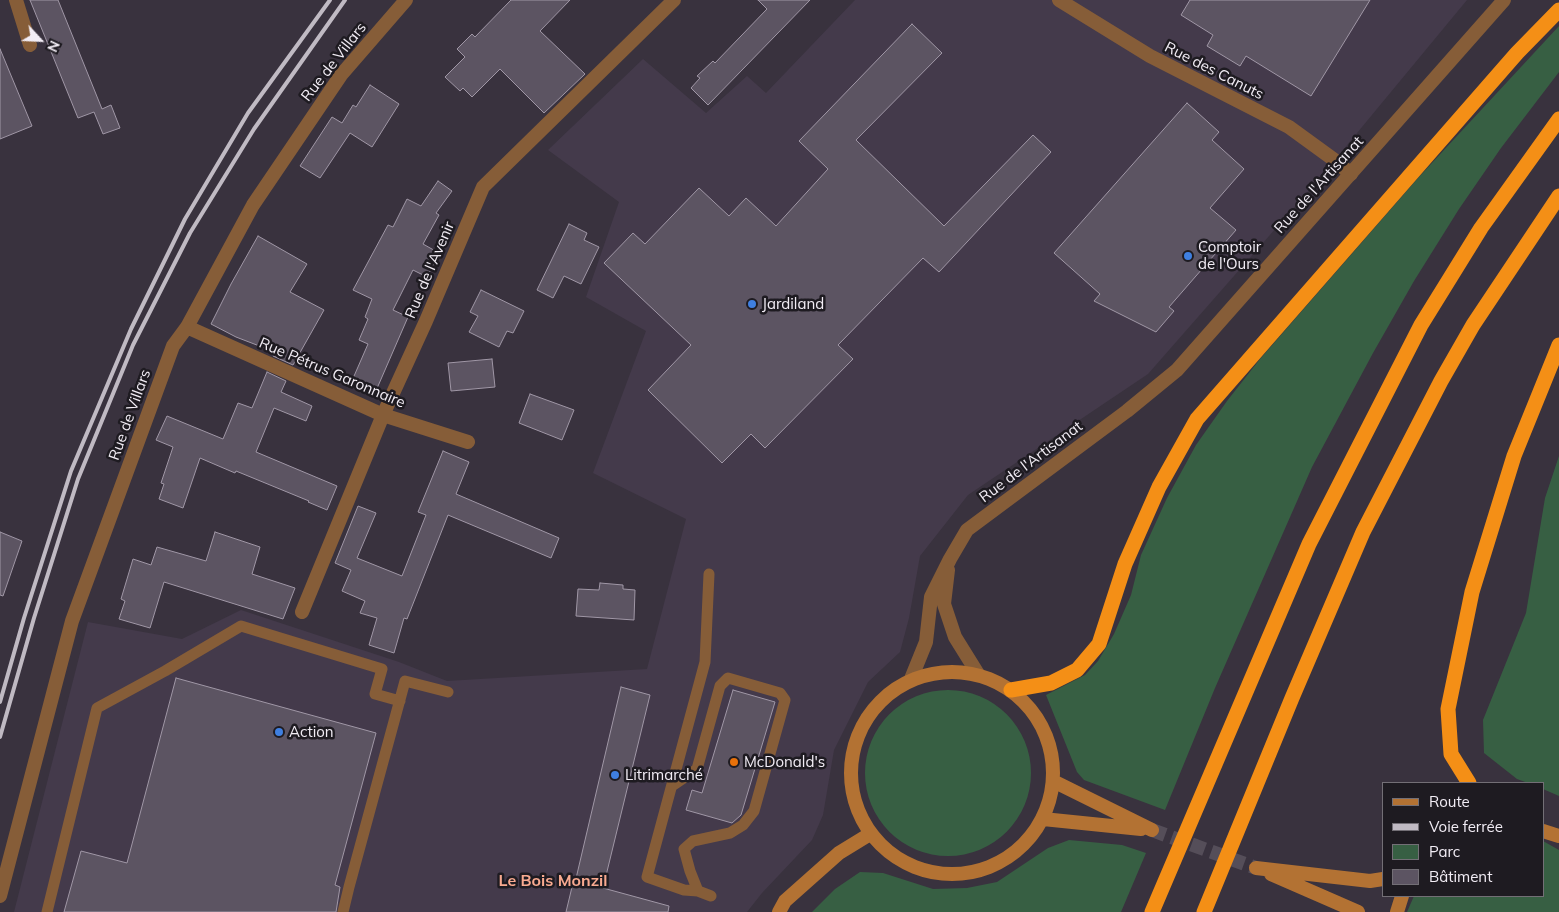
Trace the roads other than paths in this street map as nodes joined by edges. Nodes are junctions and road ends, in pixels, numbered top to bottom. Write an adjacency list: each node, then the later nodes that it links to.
1 (16, 0): 7 (street)
2 (406, 0): 11 (street, Rue de Villars)
3 (674, 0): 13 (street, Rue de l'Avenir)
4 (1059, 0): 9 (street, Rue des Canuts)
5 (1504, 0): 9 (street, Rue de l'Artisanat)
6 (1559, 10): 20 (highway)
7 (30, 45)
8 (1559, 119): 38 (highway)
9 (1350, 174): 15 (street, Rue de l'Artisanat)
10 (1559, 196): 39 (highway)
11 (187, 327): 13 (street, Rue Pétrus Garonnaire); 32 (street, Rue de Villars)
12 (1559, 345): 24 (highway)
13 (383, 415): 14 (street, Rue Pétrus Garonnaire); 17 (street, Rue de l'Avenir)
14 (468, 442)
15 (950, 559): 18 (street, Rue de l'Artisanat); 19 (street, Rue de l'Artisanat)
16 (709, 574): 25 (lane)
17 (302, 612)
18 (978, 674): 19 (main road); 20 (main road)
19 (911, 680): 28 (main road)
20 (1011, 690): 23 (main road)
21 (448, 692): 22 (lane)
22 (400, 701): 35 (lane); 36 (lane)
23 (1053, 781): 26 (main road); 26 (main road)
24 (1468, 782)
25 (672, 786): 31 (lane); 31 (lane)
26 (1042, 819): 28 (main road)
27 (1544, 831): 29 (main road)
28 (870, 834): 37 (main road)
29 (1559, 836)
30 (1382, 878): 40 (main road)
31 (698, 891): 33 (lane)
32 (0, 896)
33 (711, 896)
34 (1402, 897): 41 (main road)
35 (47, 912)
36 (343, 912)
37 (779, 912)
38 (1152, 912)
39 (1204, 912)
40 (1358, 912)
41 (1397, 912)

